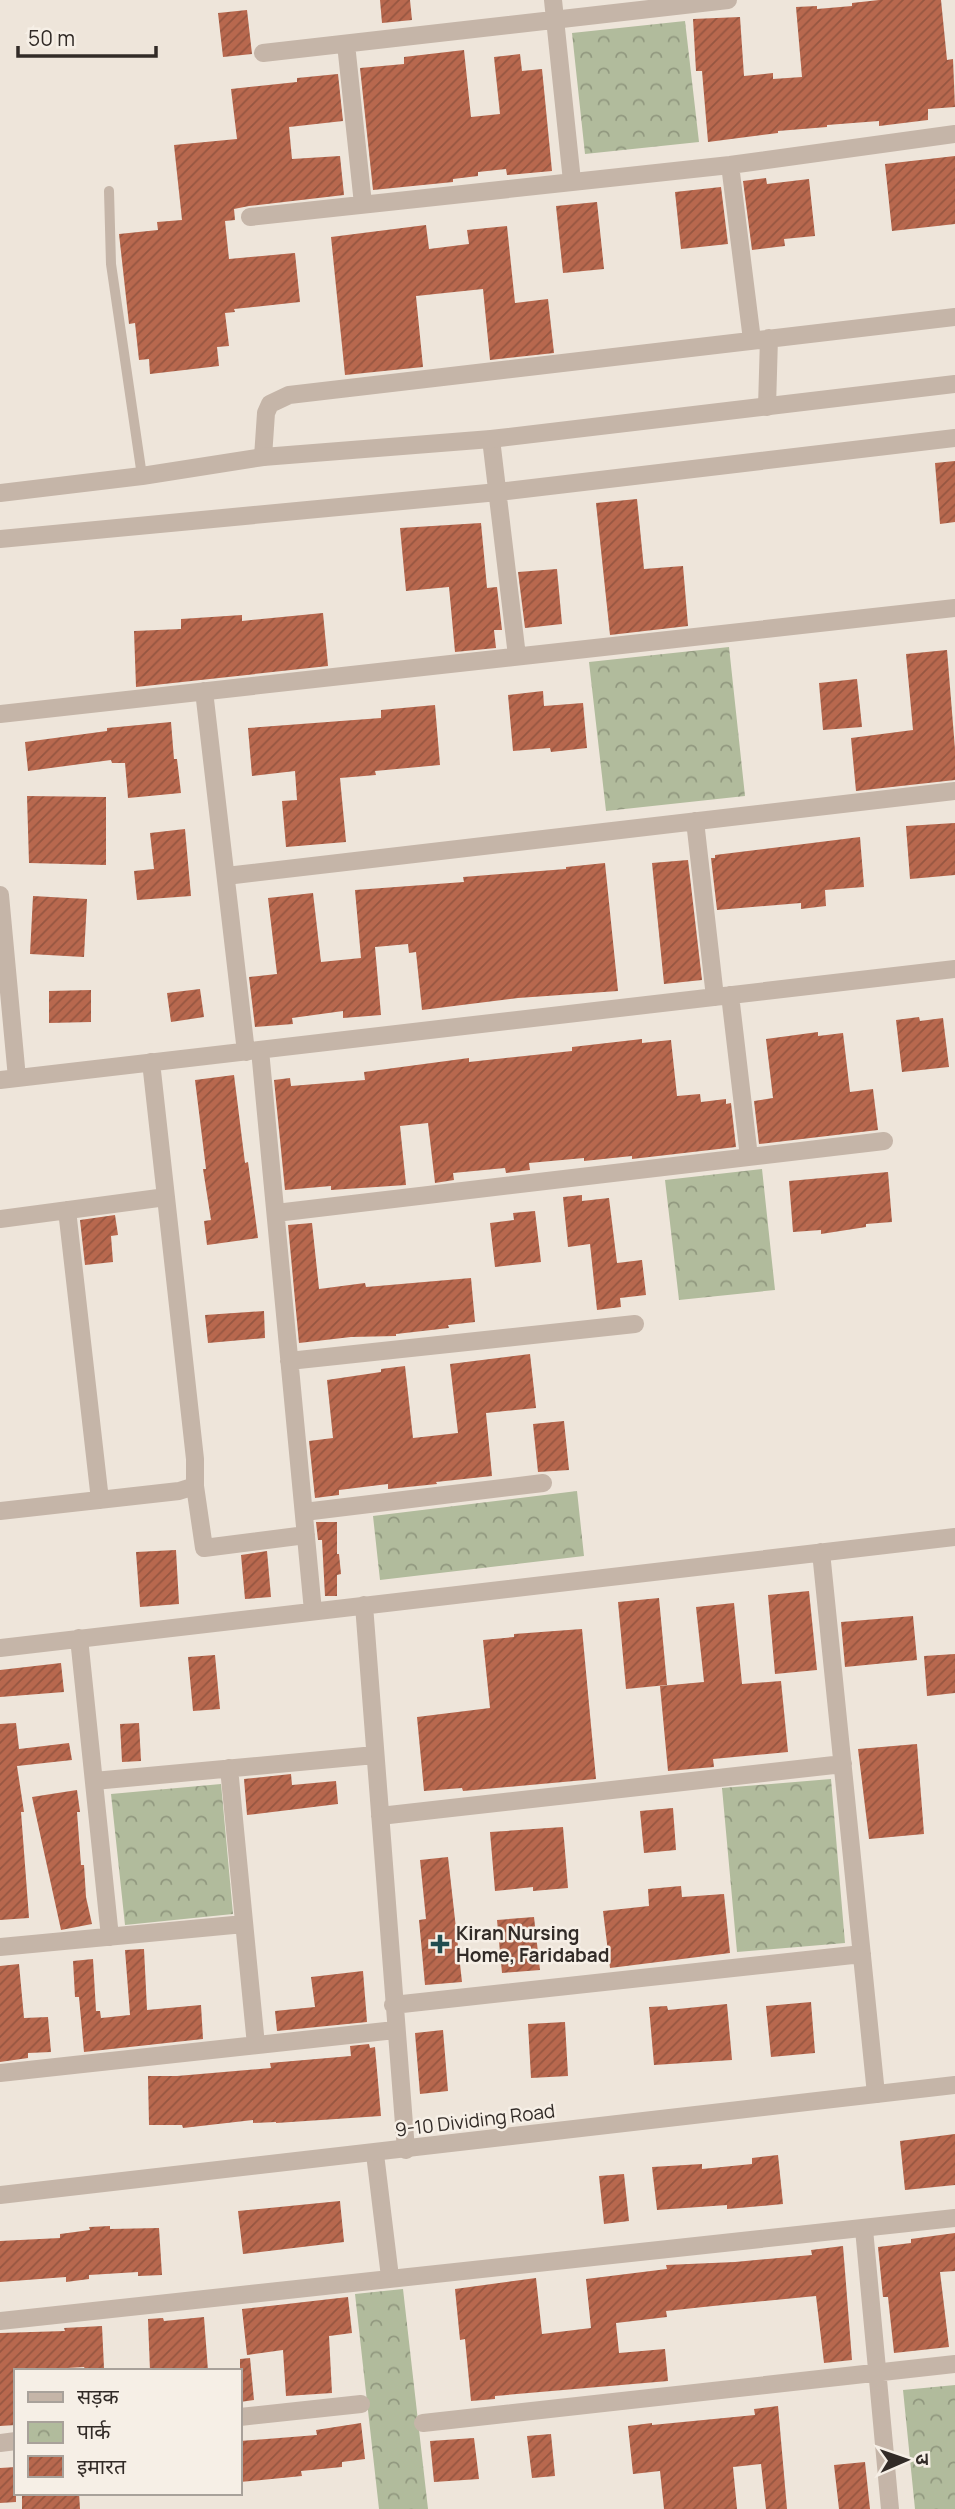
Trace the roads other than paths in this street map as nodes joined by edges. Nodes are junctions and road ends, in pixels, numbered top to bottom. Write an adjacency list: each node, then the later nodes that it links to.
1 (553, 0): 3 (street)
2 (727, 0): 3 (street)
3 (555, 20): 4 (street); 8 (street)
4 (346, 44): 5 (street); 10 (street)
5 (263, 53)
6 (955, 134): 7 (street)
7 (730, 165): 8 (street); 13 (street)
8 (572, 181): 10 (street)
9 (109, 191): 19 (lane)
10 (363, 204): 11 (street)
11 (250, 217)
12 (955, 317): 13 (street)
13 (761, 339): 15 (street); 18 (street)
14 (955, 384): 15 (street)
15 (767, 407): 17 (street)
16 (955, 438): 20 (street)
17 (491, 439): 18 (street); 20 (street)
18 (263, 457): 19 (street)
19 (142, 476): 21 (street)
20 (498, 492): 22 (street); 24 (street)
21 (0, 494)
22 (0, 539)
23 (955, 608): 24 (street)
24 (517, 656): 25 (street)
25 (204, 691): 26 (street); 29 (street)
26 (0, 714)
27 (955, 791): 28 (street)
28 (695, 821): 29 (street); 32 (street)
29 (226, 876): 33 (street)
30 (0, 895): 35 (street)
31 (955, 969): 32 (street)
32 (722, 996): 33 (street); 37 (street)
33 (253, 1051): 34 (street); 40 (street)
34 (151, 1062): 35 (street); 38 (street)
35 (9, 1079)
36 (884, 1141): 37 (street)
37 (749, 1157): 40 (street)
38 (166, 1197): 39 (street); 45 (street)
39 (67, 1210): 41 (street); 46 (street)
40 (275, 1213): 43 (street)
41 (0, 1219)
42 (635, 1324): 43 (street)
43 (289, 1361): 48 (street)
44 (543, 1483): 48 (street)
45 (195, 1486): 46 (street); 49 (street)
46 (100, 1500): 47 (street)
47 (0, 1511)
48 (304, 1512): 49 (street)
49 (306, 1535): 53 (street)
50 (955, 1537): 51 (street)
51 (821, 1552): 52 (street); 57 (street)
52 (364, 1605): 53 (street); 56 (street)
53 (313, 1611): 54 (street)
54 (79, 1639): 55 (street); 59 (street)
55 (0, 1648)
56 (375, 1755): 58 (street); 60 (street)
57 (843, 1764): 60 (street); 64 (street)
58 (229, 1768): 59 (street); 61 (street)
59 (94, 1781): 62 (street)
60 (380, 1816): 65 (street)
61 (244, 1924): 62 (street); 67 (street)
62 (110, 1937): 63 (street)
63 (0, 1947)
64 (862, 1954): 65 (street); 70 (street)
65 (393, 2005): 66 (street)
66 (395, 2029): 67 (street); 71 (street)
67 (256, 2045): 68 (street)
68 (0, 2073)
69 (955, 2085): 70 (street, 9-10 Dividing Road)
70 (876, 2094): 71 (street, 9-10 Dividing Road)
71 (406, 2150): 72 (street, 9-10 Dividing Road)
72 (375, 2154): 73 (street, 9-10 Dividing Road); 76 (street)
73 (0, 2195)
74 (955, 2218): 75 (street)
75 (864, 2229): 76 (street); 79 (street)
76 (390, 2277): 77 (street)
77 (0, 2321)
78 (955, 2364): 79 (street)
79 (876, 2373): 82 (street); 83 (street)
80 (361, 2404): 81 (street)
81 (242, 2417)
82 (423, 2423)
83 (890, 2509)

